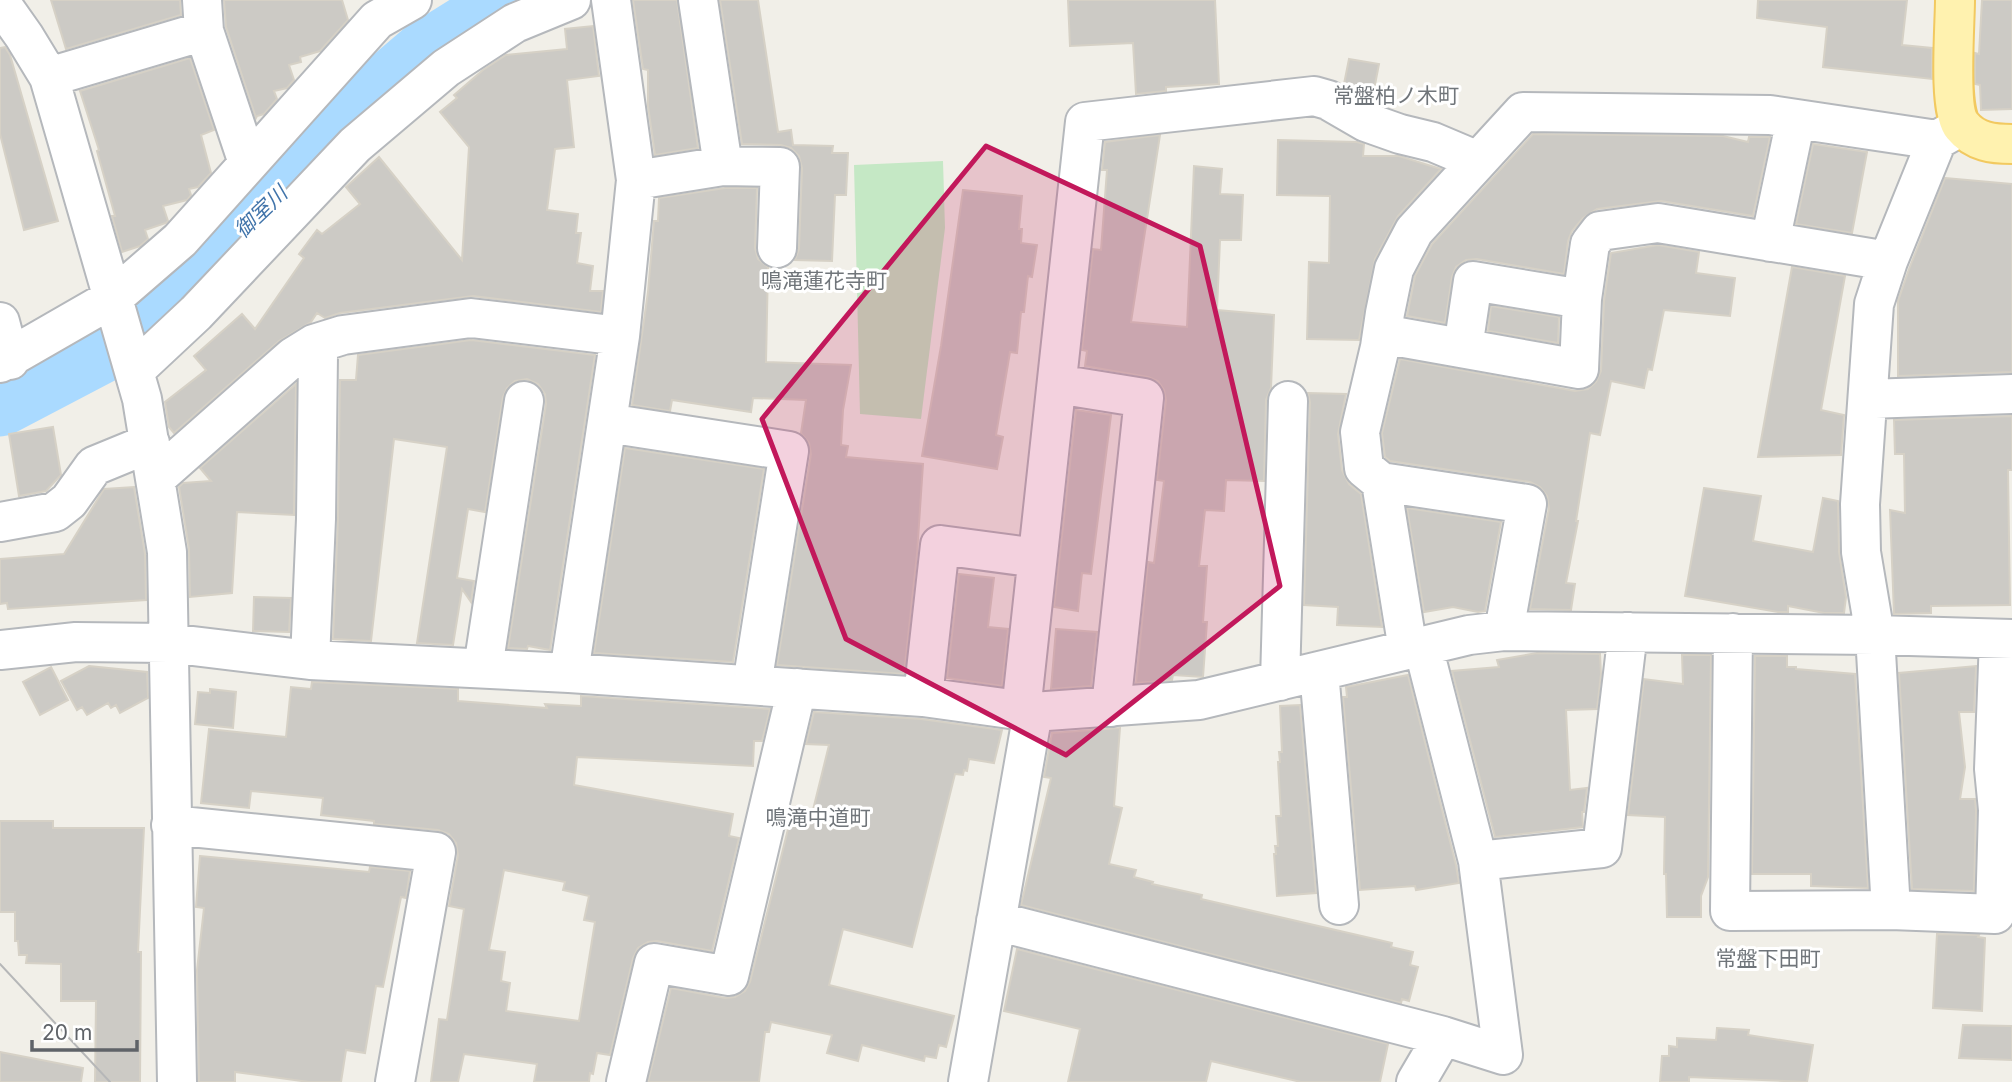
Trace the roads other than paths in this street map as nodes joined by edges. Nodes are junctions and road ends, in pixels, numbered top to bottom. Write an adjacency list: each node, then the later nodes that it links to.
1 (412, 0): 7 (street)
2 (571, 0): 28 (street)
3 (611, 0): 17 (street)
4 (698, 0): 16 (street)
5 (1955, 0): 12 (main road)
6 (0, 2): 9 (street)
7 (374, 10): 15 (street)
8 (203, 15): 10 (street); 15 (street)
9 (12, 39): 10 (street)
10 (49, 77): 21 (street)
11 (1796, 119): 12 (street); 14 (street); 18 (street)
12 (1949, 133): 13 (main road); 20 (street)
13 (2012, 144)
14 (1478, 161): 24 (street); 30 (street)
15 (248, 163): 21 (street)
16 (723, 166): 17 (street); 19 (street)
17 (636, 180): 25 (street)
18 (1770, 242): 20 (street); 22 (street)
19 (776, 248)
20 (1888, 261): 32 (street)
21 (113, 298): 28 (street); 29 (street)
22 (1582, 299): 27 (street); 27 (street)
23 (0, 322): 29 (street)
24 (1382, 334): 27 (street); 37 (street)
25 (620, 336): 26 (street); 35 (street)
26 (314, 344): 36 (street); 48 (street)
27 (1463, 348)
28 (130, 360): 36 (street)
29 (5, 362)
30 (1057, 384): 39 (street); 56 (street)
31 (2012, 394): 32 (street)
32 (1868, 399): 43 (street)
33 (524, 401): 49 (street)
34 (1288, 401): 52 (street)
35 (607, 423): 51 (street); 53 (street)
36 (153, 461): 38 (street); 45 (street)
37 (1381, 482): 40 (street); 46 (street)
38 (0, 522)
39 (1037, 558): 55 (street); 57 (street)
40 (1504, 631): 41 (street); 46 (street)
41 (1628, 632): 42 (street); 59 (street)
42 (1732, 634): 43 (street); 61 (street)
43 (1875, 635): 44 (street); 61 (street)
44 (2006, 639): 61 (street)
45 (168, 643): 47 (street); 48 (street); 58 (street)
46 (1416, 648): 50 (street); 59 (street)
47 (0, 650)
48 (310, 660): 49 (street)
49 (483, 668): 51 (street)
50 (1319, 671): 52 (street); 60 (street)
51 (569, 673): 53 (street)
52 (1280, 681): 56 (street)
53 (752, 685): 54 (street)
54 (797, 688): 55 (street); 66 (street)
55 (923, 697): 57 (street)
56 (1111, 707): 57 (street)
57 (1027, 711): 62 (street)
58 (171, 825): 64 (street); 65 (street)
59 (1478, 861): 63 (street)
60 (1339, 905)
61 (1891, 910)
62 (996, 921): 63 (street); 67 (street)
63 (1443, 1036): 68 (street)
64 (177, 1082)
65 (395, 1082)
66 (626, 1082)
67 (968, 1082)
68 (1416, 1082)

